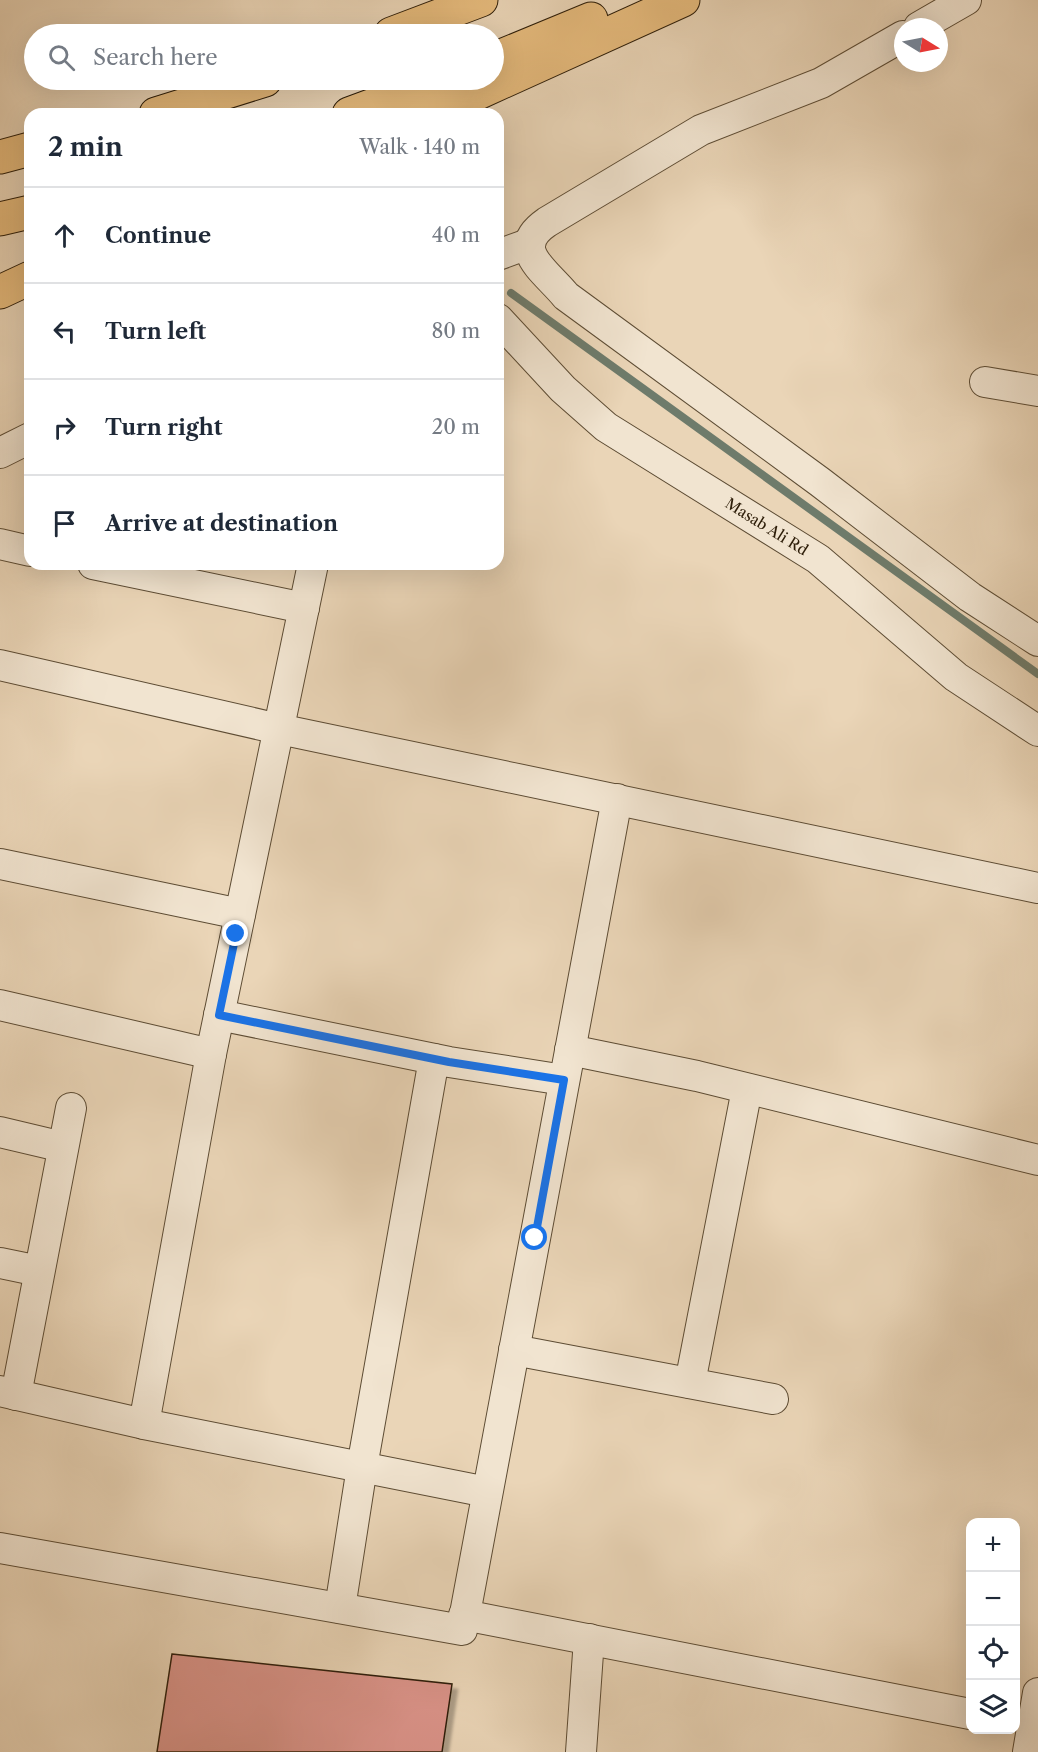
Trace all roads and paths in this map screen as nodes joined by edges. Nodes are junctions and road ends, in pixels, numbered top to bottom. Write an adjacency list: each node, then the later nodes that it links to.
1 (481, 0): 6 (highway)
2 (637, 0): 8 (highway)
3 (682, 0): 9 (highway)
4 (966, 0): 5 (street)
5 (935, 18)
6 (417, 24)
7 (894, 41): 20 (street)
8 (504, 55)
9 (504, 81)
10 (232, 90): 13 (highway)
11 (414, 90): 14 (highway)
12 (484, 90): 15 (highway)
13 (175, 108)
14 (365, 108)
15 (439, 108)
16 (24, 151): 17 (highway)
17 (0, 157)
18 (24, 213): 19 (highway)
19 (0, 219)
20 (528, 244): 21 (street); 34 (street)
21 (504, 253)
22 (24, 281): 23 (highway)
23 (0, 292)
24 (504, 325): 37 (street, Masab Ali Rd)
25 (985, 382): 26 (street)
26 (1038, 391)
27 (24, 441): 28 (street)
28 (0, 453)
29 (0, 544): 30 (street)
30 (24, 550)
31 (122, 570): 33 (street)
32 (312, 570): 33 (street)
33 (304, 608): 36 (street)
34 (1038, 641)
35 (0, 665): 36 (street)
36 (279, 729): 38 (street); 41 (street)
37 (1038, 731)
38 (617, 799): 40 (street); 44 (street)
39 (0, 864): 41 (street)
40 (1038, 888)
41 (240, 914): 43 (street)
42 (0, 1005): 45 (street)
43 (219, 1015): 45 (street); 46 (street)
44 (570, 1050): 47 (street); 48 (street)
45 (211, 1054): 59 (street)
46 (434, 1059): 47 (street); 60 (street)
47 (564, 1080): 55 (street)
48 (747, 1089): 52 (street); 56 (street)
49 (71, 1108): 51 (street)
50 (0, 1132): 51 (street)
51 (63, 1147): 54 (street)
52 (1038, 1160)
53 (0, 1263): 54 (street)
54 (39, 1271): 57 (street)
55 (514, 1350): 56 (street); 61 (street)
56 (690, 1383): 58 (street)
57 (8, 1393): 59 (street)
58 (772, 1399)
59 (144, 1424): 60 (street)
60 (362, 1467): 61 (street); 63 (street)
61 (488, 1492): 64 (street)
62 (0, 1548): 63 (street)
63 (340, 1608): 64 (street)
64 (464, 1615): 65 (street)
65 (589, 1639): 67 (street); 69 (street)
66 (1038, 1694): 68 (street)
67 (966, 1713)
68 (1025, 1733)
69 (581, 1752)

